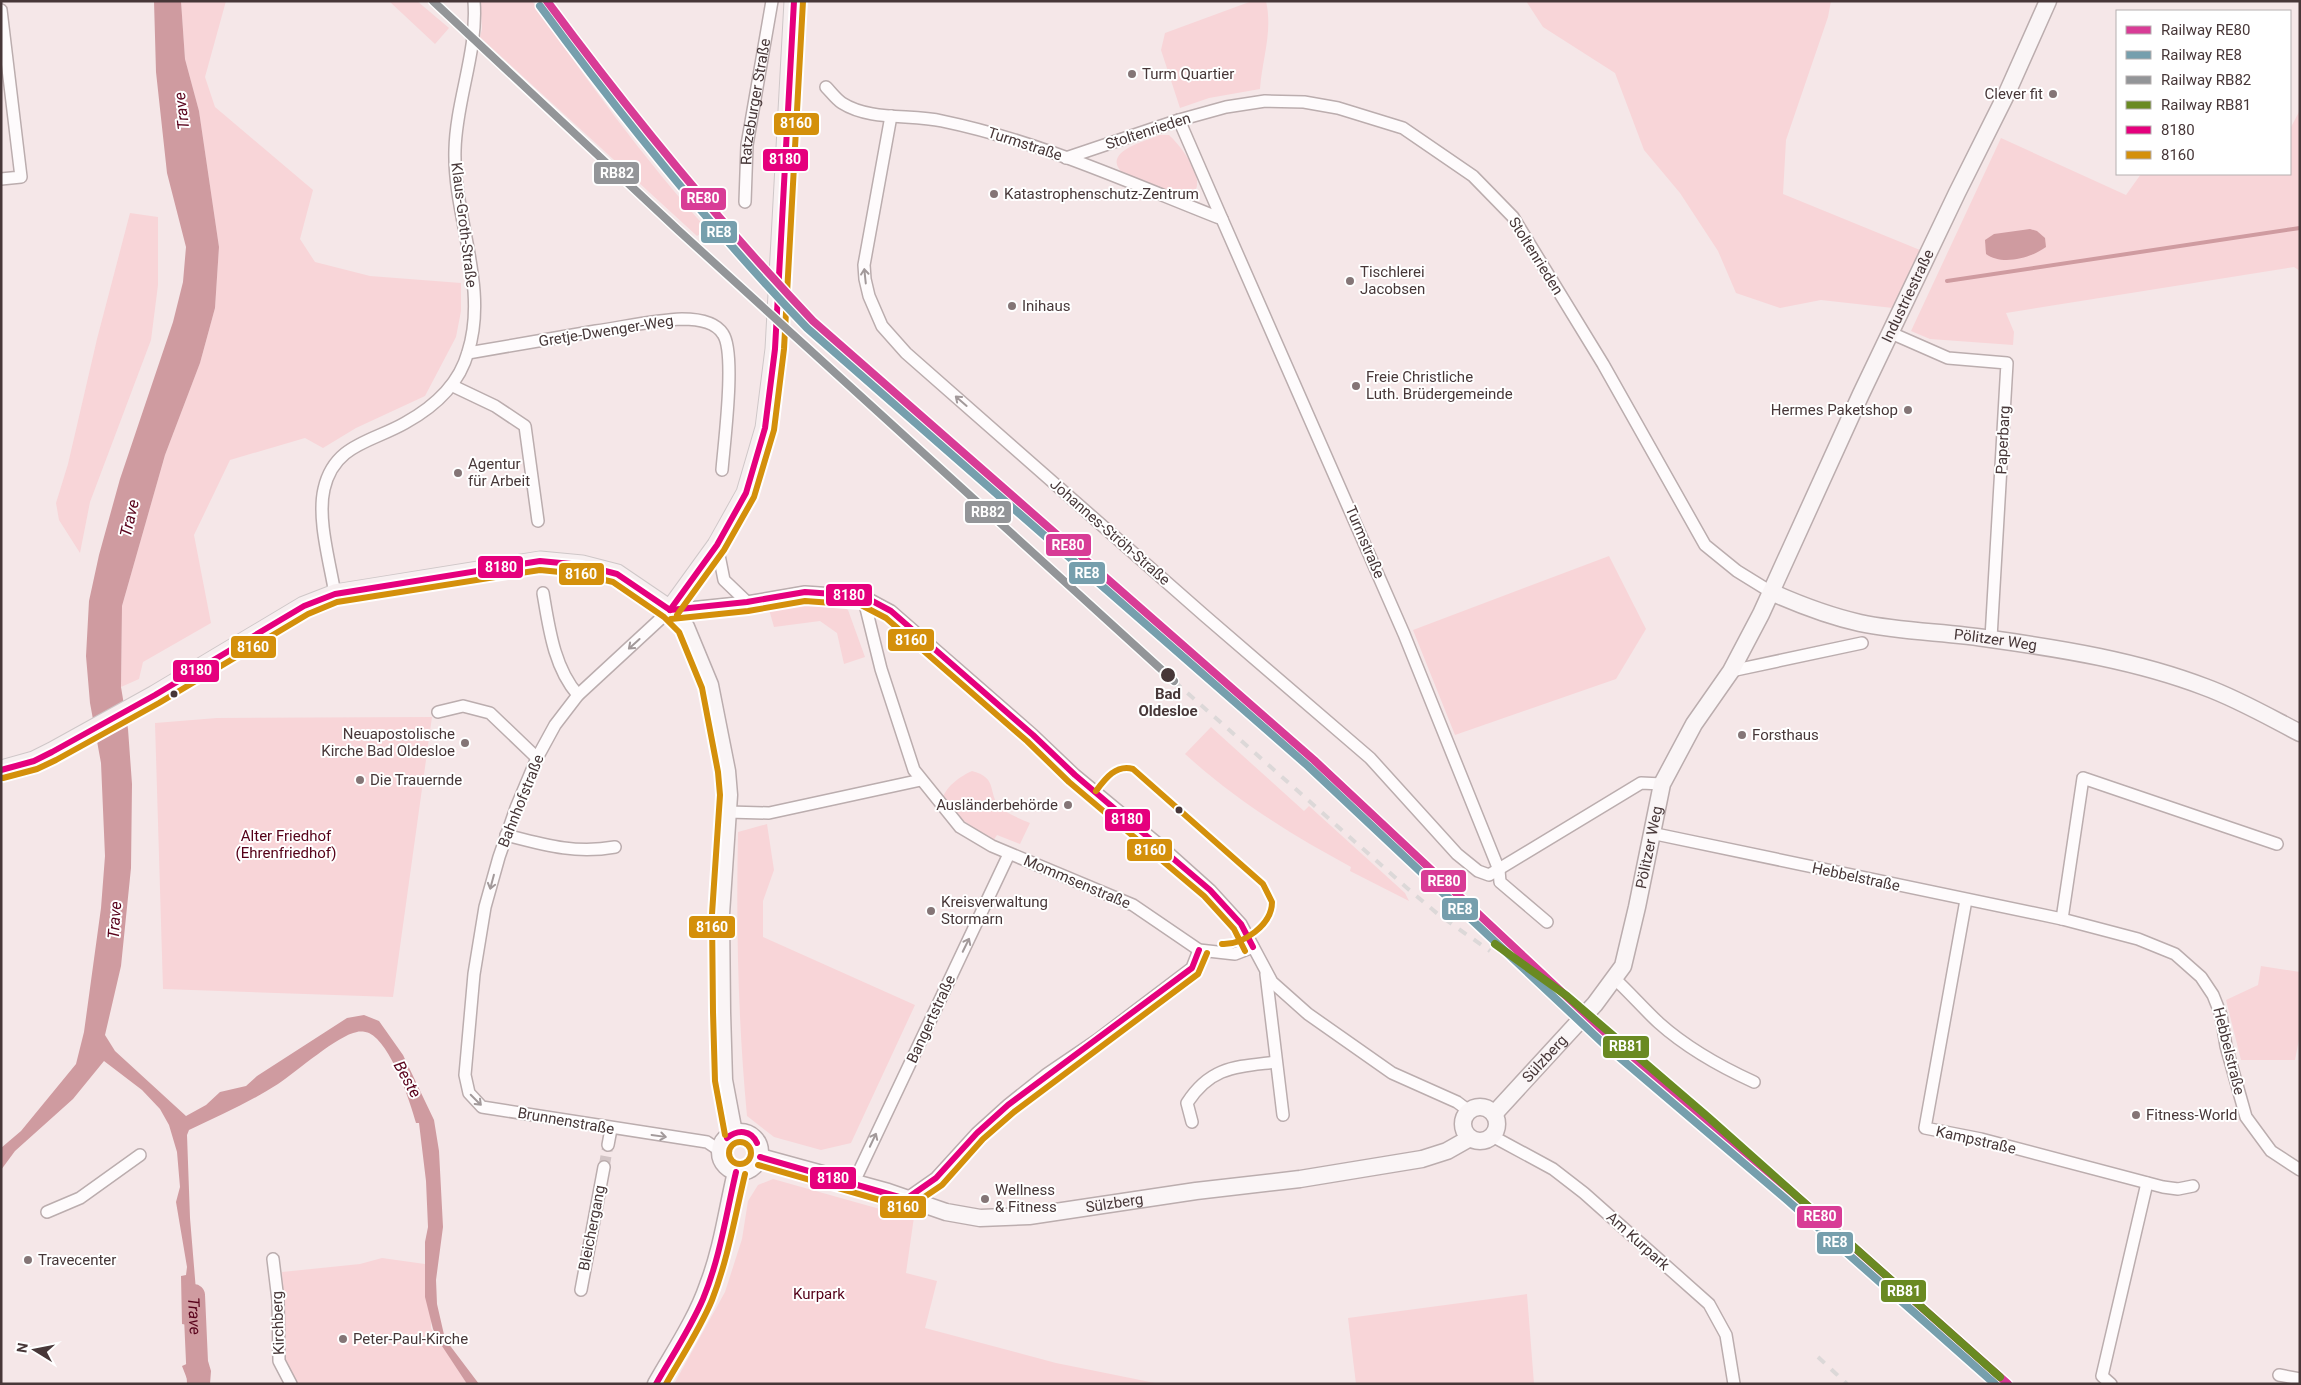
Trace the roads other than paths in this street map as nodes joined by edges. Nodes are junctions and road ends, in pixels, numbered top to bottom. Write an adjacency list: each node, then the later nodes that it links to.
1 (474, 1): 14 (street, Klaus-Groth-Straße)
2 (772, 1): 11 (street, Ratzeburger Straße)
3 (794, 1): 18 (main road, Ratzeburger Straße)
4 (2048, 1): 13 (street, Industriestraße)
5 (1, 10): 10 (street)
6 (826, 87): 7 (street, Turmstraße)
7 (891, 116): 9 (street, Turmstraße); 41 (street, Johannes-Ströh-Straße, one-way to 7)
8 (1179, 120): 9 (street, Stoltenrieden); 12 (street, Turmstraße); 19 (street, Stoltenrieden)
9 (1066, 158): 12 (street, Turmstraße)
10 (1, 179)
11 (745, 202)
12 (1222, 219): 41 (street, Turmstraße)
13 (1890, 333): 19 (street, Industriestraße); 25 (street, Paperbarg)
14 (468, 352): 15 (street, Klaus-Groth-Straße); 16 (street, Gretje-Dwenger-Weg)
15 (453, 386): 17 (street); 21 (street, Klaus-Groth-Straße)
16 (722, 470)
17 (538, 521)
18 (718, 545): 23 (street); 24 (main road, Ratzeburger Straße)
19 (1771, 592): 25 (street, Pölitzer Weg); 27 (street, Pölitzer Weg)
20 (543, 593): 28 (street)
21 (335, 594): 24 (main road); 32 (main road)
22 (863, 596): 23 (street); 33 (street, Mommsenstraße); 45 (street)
23 (747, 602): 24 (street)
24 (670, 610): 28 (street, Bahnhofstraße, one-way to 28); 35 (street)
25 (1991, 638): 30 (street, Pölitzer Weg)
26 (1862, 643): 27 (street)
27 (1731, 671): 34 (street, Pölitzer Weg)
28 (578, 695): 31 (street, Bahnhofstraße)
29 (438, 712): 31 (street)
30 (2300, 733)
31 (537, 758): 37 (street, Bahnhofstraße)
32 (1, 770)
33 (921, 780): 35 (street); 40 (street, Mommsenstraße)
34 (1662, 784): 36 (street, Pölitzer Weg); 41 (street)
35 (728, 812): 58 (street)
36 (1651, 833): 42 (street, Hebbelstraße); 48 (street, Pölitzer Weg)
37 (506, 835): 39 (street); 50 (street, Bahnhofstraße, one-way to 50)
38 (2277, 844): 43 (street)
39 (615, 847)
40 (1010, 854): 46 (street, Mommsenstraße); 69 (street, Bangertstraße, one-way to 40)
41 (1499, 870): 44 (street, Turmstraße)
42 (1966, 900): 43 (street, Hebbelstraße); 68 (street, Kampstraße)
43 (2062, 919): 66 (street, Hebbelstraße)
44 (1547, 922)
45 (1253, 947): 46 (street, Mommsenstraße); 47 (street)
46 (1199, 950): 71 (street)
47 (1266, 974): 51 (street); 53 (street)
48 (1615, 979): 49 (street, Pölitzer Weg); 52 (street)
49 (1595, 1004): 54 (street, Sülzberg)
50 (467, 1040): 57 (street, Brunnenstraße, one-way to 57)
51 (1276, 1062): 55 (street); 56 (street)
52 (1754, 1082)
53 (1469, 1112): 54 (street); 60 (street)
54 (1494, 1114): 59 (street)
55 (1284, 1115)
56 (1192, 1122)
57 (611, 1129): 61 (street); 62 (street, Brunnenstraße, one-way to 62)
58 (734, 1133): 62 (street); 64 (street)
59 (1492, 1136): 60 (street, Sülzberg); 79 (street, Am Kurpark)
60 (1470, 1138): 71 (street, Sülzberg)
61 (608, 1145)
62 (719, 1150): 67 (street)
63 (140, 1155): 72 (street)
64 (760, 1157): 67 (street); 69 (street, Sülzberg)
65 (604, 1167): 74 (street, Bleichergang)
66 (2300, 1170)
67 (736, 1172): 78 (street)
68 (2148, 1183): 70 (street, Kampstraße); 80 (street)
69 (853, 1184): 71 (street, Sülzberg)
70 (2193, 1186)
71 (906, 1199)
72 (47, 1212)
73 (274, 1264): 77 (street, Kirchberg)
74 (580, 1290)
75 (2279, 1375): 76 (street)
76 (2300, 1379)
77 (291, 1384)
78 (656, 1384)
79 (1734, 1384)
80 (2111, 1384)

